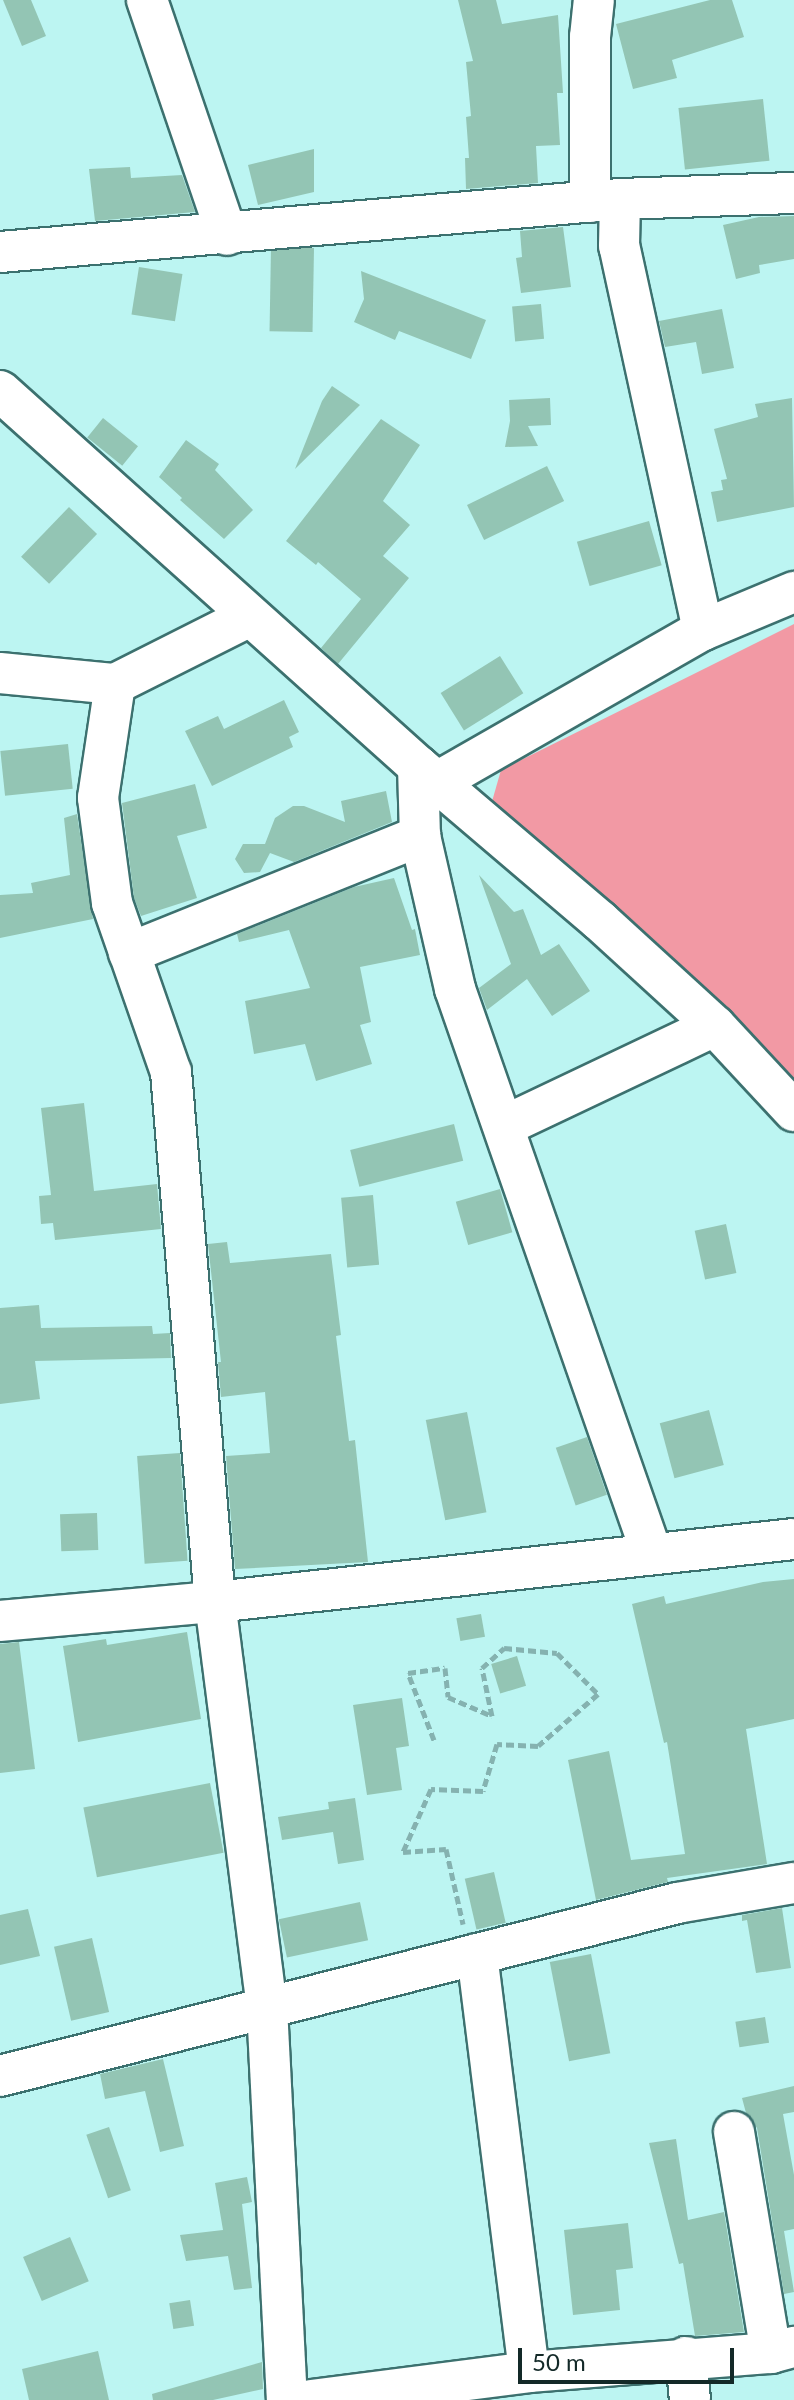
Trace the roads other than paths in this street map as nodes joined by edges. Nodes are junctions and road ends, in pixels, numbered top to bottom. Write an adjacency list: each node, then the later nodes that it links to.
1 (147, 0): 5 (street)
2 (605, 3): 4 (street)
3 (794, 193): 4 (street)
4 (605, 200): 5 (street); 10 (street)
5 (227, 235): 6 (street)
6 (0, 252)
7 (0, 391): 9 (street)
8 (794, 592): 10 (street)
9 (250, 616): 12 (street); 13 (street)
10 (703, 630): 13 (street)
11 (0, 673): 12 (street)
12 (115, 684): 15 (street)
13 (428, 773): 14 (street); 16 (street)
14 (420, 836): 15 (street); 18 (street)
15 (129, 953): 21 (street)
16 (715, 1026): 17 (street); 18 (street)
17 (794, 1111)
18 (504, 1126): 20 (street)
19 (794, 1539): 20 (street)
20 (652, 1554): 21 (street)
21 (215, 1602): 22 (street); 25 (street)
22 (0, 1621)
23 (794, 1883): 24 (street)
24 (477, 1954): 25 (street); 30 (street)
25 (267, 2007): 26 (street); 31 (street)
26 (0, 2076)
27 (734, 2132): 28 (street)
28 (783, 2350): 29 (street)
29 (686, 2357): 30 (street); 33 (street)
30 (529, 2372): 32 (street)
31 (287, 2400)
32 (311, 2400)
33 (690, 2400)

